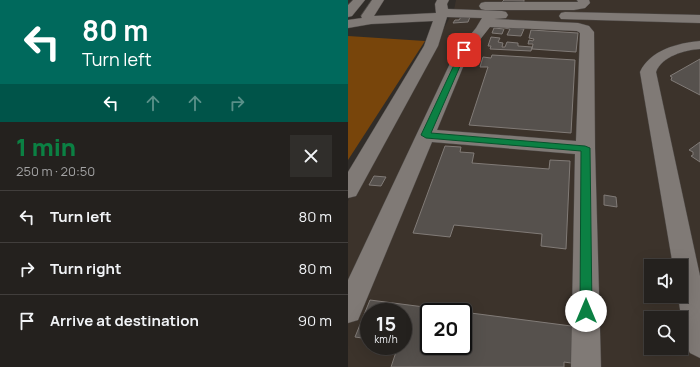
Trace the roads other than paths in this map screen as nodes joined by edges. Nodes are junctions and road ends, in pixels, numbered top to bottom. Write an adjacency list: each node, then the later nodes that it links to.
1 (358, 0): 6 (lane)
2 (378, 0): 8 (lane)
3 (583, 0): 5 (lane)
4 (442, 10): 5 (lane); 8 (lane); 13 (lane)
5 (485, 12): 7 (lane); 11 (lane); 12 (lane)
6 (348, 13)
7 (700, 19)
8 (371, 20): 9 (lane)
9 (348, 24)
10 (700, 45): 15 (lane)
11 (426, 135): 12 (lane); 14 (lane)
12 (585, 148): 16 (lane)
13 (348, 190)
14 (348, 310)
15 (700, 343)
16 (586, 367)

